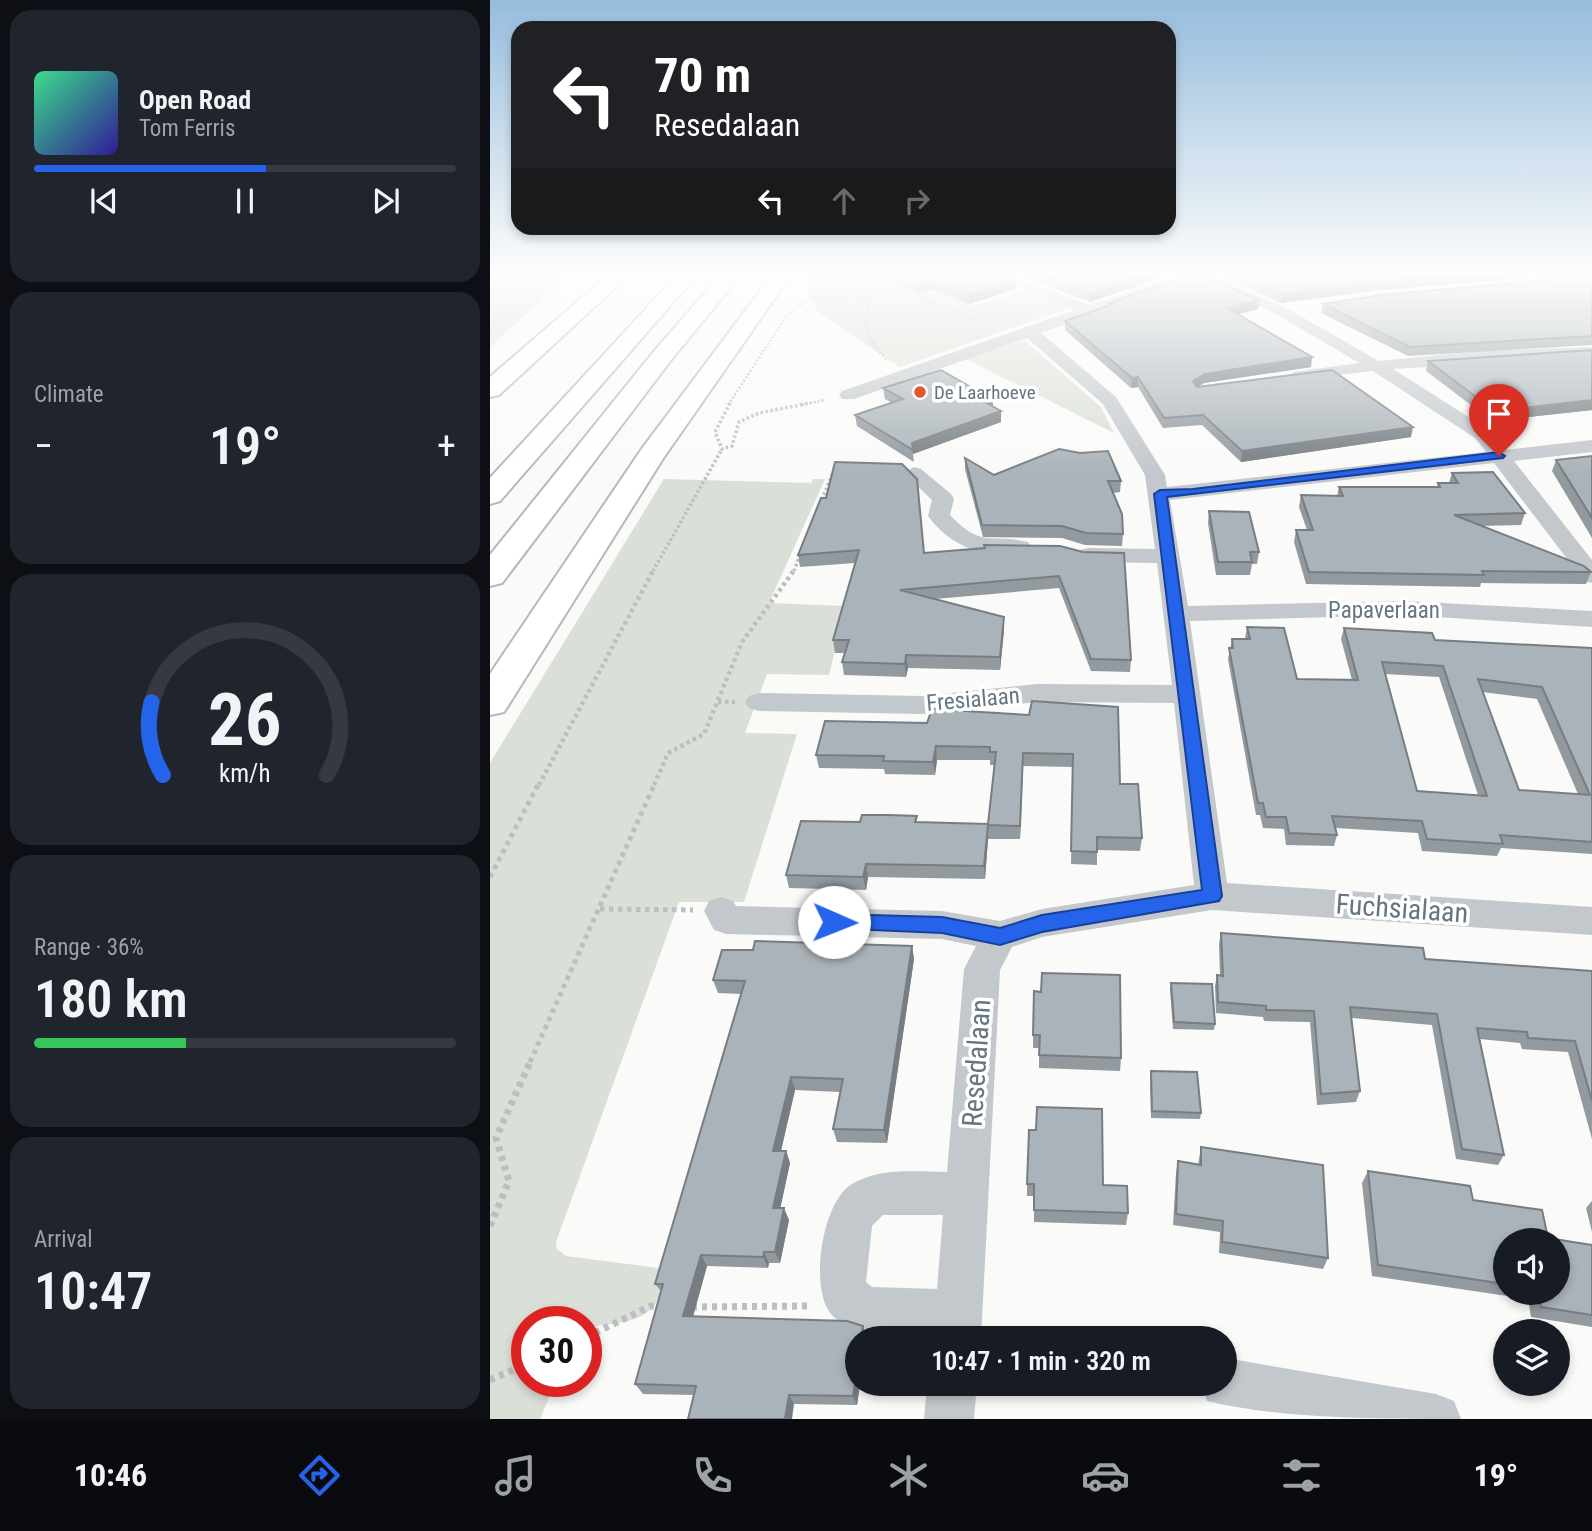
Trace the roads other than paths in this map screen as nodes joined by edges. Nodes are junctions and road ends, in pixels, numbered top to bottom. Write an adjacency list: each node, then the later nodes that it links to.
1 (545, 341): 11 (highway)
2 (628, 341): 17 (highway)
3 (675, 341): 20 (highway)
4 (734, 341): 25 (highway)
5 (1002, 341): 12 (street)
6 (1032, 341): 16 (street)
7 (1333, 341): 9 (street)
8 (1592, 352): 9 (street)
9 (1376, 366): 10 (street); 14 (street)
10 (1281, 379)
11 (490, 390)
12 (848, 395)
13 (1592, 446): 14 (street)
14 (1499, 456): 16 (street); 19 (street)
15 (914, 473): 18 (street)
16 (1160, 494): 18 (street)
17 (490, 495)
18 (1169, 556): 21 (street)
19 (1590, 569)
20 (490, 576)
21 (1177, 614): 22 (street, Papaverlaan); 23 (street)
22 (1592, 619)
23 (1187, 694): 24 (street, Fresialaan); 26 (street)
24 (759, 702)
25 (490, 703)
26 (1212, 896): 28 (street, Fuchsialaan); 29 (street)
27 (722, 911): 29 (street)
28 (1592, 921)
29 (1000, 936): 30 (street, Resedalaan)
30 (968, 1195): 31 (street, Resedalaan); 31 (street, Resedalaan)
31 (958, 1326)
32 (1237, 1385): 35 (street)
33 (951, 1396): 34 (street)
34 (949, 1419)
35 (1436, 1419)

